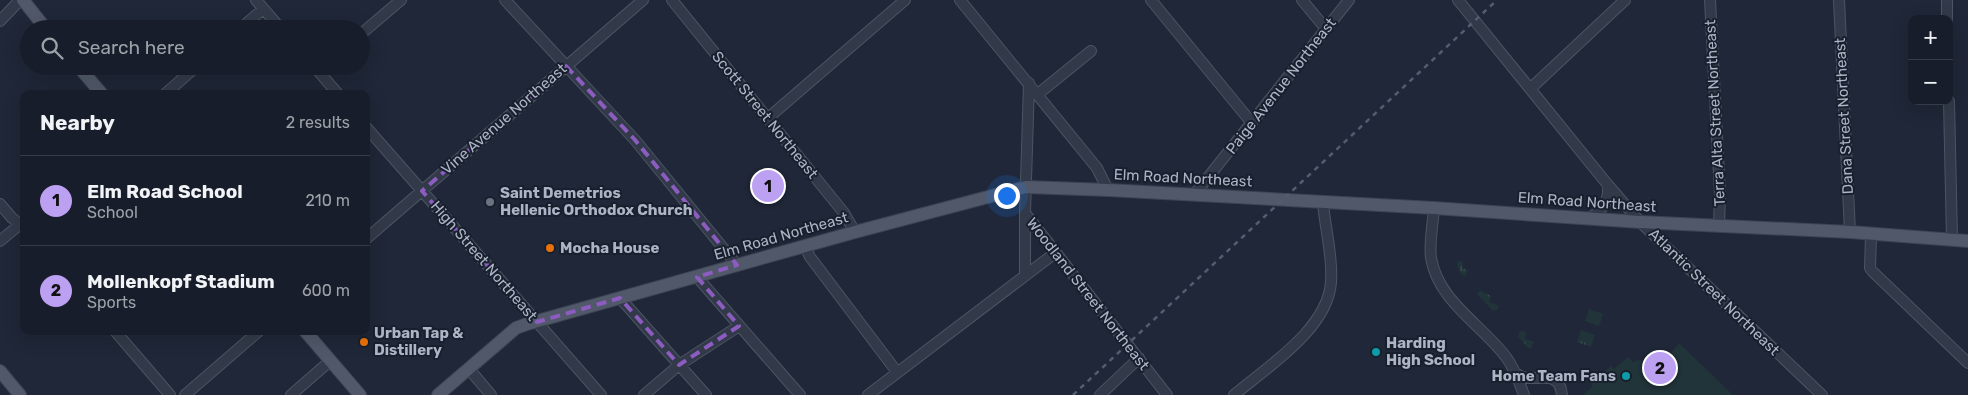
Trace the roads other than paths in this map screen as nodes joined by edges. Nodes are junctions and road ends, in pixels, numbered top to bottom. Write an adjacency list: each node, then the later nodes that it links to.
1 (22, 0): 19 (main road); 22 (street)
2 (256, 0): 17 (street)
3 (401, 0): 23 (street)
4 (505, 0): 26 (street)
5 (643, 0): 26 (street, Vine Avenue Northeast)
6 (673, 0): 37 (street, Scott Street Northeast)
7 (906, 0): 37 (street)
8 (960, 0): 30 (street)
9 (1151, 0): 38 (street)
10 (1302, 0): 24 (street)
11 (1349, 0): 24 (street, Paige Avenue Northeast)
12 (1458, 0): 31 (street, Atlantic Street Northeast)
13 (1626, 0): 31 (street)
14 (1710, 0): 53 (street, Terra Alta Street Northeast)
15 (1839, 0): 55 (street, Dana Street Northeast)
16 (1947, 0): 18 (street)
17 (263, 9): 20 (street); 21 (street)
18 (1947, 15)
19 (39, 20)
20 (250, 20)
21 (273, 20)
22 (0, 21)
23 (370, 26)
24 (1326, 29): 38 (street, Paige Avenue Northeast)
25 (1091, 51): 35 (street)
26 (566, 66): 42 (street, Vine Avenue Northeast); 63 (street)
27 (86, 75): 32 (main road)
28 (187, 75): 33 (street)
29 (324, 75): 34 (street)
30 (1029, 83): 35 (street); 41 (street, Woodland Street Northeast)
31 (1530, 89): 40 (street, Atlantic Street Northeast)
32 (99, 90)
33 (170, 90)
34 (335, 90)
35 (1038, 94): 43 (street)
36 (1949, 105): 58 (street)
37 (768, 118): 54 (street, Scott Street Northeast)
38 (1252, 122): 44 (street, Paige Avenue Northeast)
39 (370, 132): 42 (street, High Street Northeast)
40 (1608, 185): 49 (street); 51 (street, Atlantic Street Northeast)
41 (1026, 187): 43 (main road, Elm Road Northeast); 48 (street, Woodland Street Northeast); 54 (main road, Elm Road Northeast)
42 (422, 190): 57 (street, Vine Avenue Northeast); 67 (street, High Street Northeast)
43 (1108, 190): 44 (main road, Elm Road Northeast)
44 (1194, 195): 45 (main road, Elm Road Northeast)
45 (1323, 202): 47 (main road, Elm Road Northeast); 94 (street)
46 (0, 204): 50 (street)
47 (1434, 208): 49 (main road, Elm Road Northeast); 79 (street)
48 (1026, 213): 62 (street, Woodland Street Northeast); 64 (street)
49 (1590, 218): 51 (main road, Elm Road Northeast)
50 (20, 222)
51 (1640, 222): 53 (main road, Elm Road Northeast); 97 (street, Atlantic Street Northeast)
52 (20, 226): 59 (street)
53 (1719, 226): 55 (main road, Elm Road Northeast)
54 (855, 232): 61 (main road, Elm Road Northeast)
55 (1850, 232): 56 (main road, Elm Road Northeast)
56 (1871, 235): 58 (main road, Elm Road Northeast); 74 (street)
57 (370, 236)
58 (1952, 240): 60 (main road, Elm Road Northeast)
59 (0, 241)
60 (1968, 241)
61 (805, 246): 63 (main road, Elm Road Northeast); 78 (street)
62 (1055, 253): 64 (street); 72 (street, Woodland Street Northeast)
63 (737, 265): 65 (main road, Elm Road Northeast)
64 (1025, 276): 78 (street)
65 (697, 277): 66 (main road, Elm Road Northeast); 68 (street)
66 (620, 298): 67 (main road, Elm Road Northeast); 75 (street)
67 (537, 322): 76 (main road, Elm Road Northeast); 80 (street, High Street Northeast)
68 (739, 326): 75 (street); 90 (street)
69 (118, 335): 82 (street)
70 (254, 335): 83 (street)
71 (308, 335): 73 (main road)
72 (1139, 358): 92 (street); 93 (street, Woodland Street Northeast)
73 (330, 361): 84 (street); 85 (main road)
74 (1968, 363)
75 (679, 364): 88 (street); 89 (street)
76 (469, 369): 86 (main road, Elm Road Northeast); 87 (street)
77 (0, 371): 81 (main road)
78 (897, 372): 91 (street)
79 (1516, 374): 95 (street); 96 (street)
80 (598, 394)
81 (20, 395)
82 (170, 395)
83 (185, 395)
84 (291, 395)
85 (360, 395)
86 (438, 395)
87 (491, 395)
88 (644, 395)
89 (706, 395)
90 (800, 395)
91 (868, 395)
92 (1100, 395)
93 (1167, 395)
94 (1234, 395)
95 (1524, 395)
96 (1562, 395)
97 (1822, 395)

